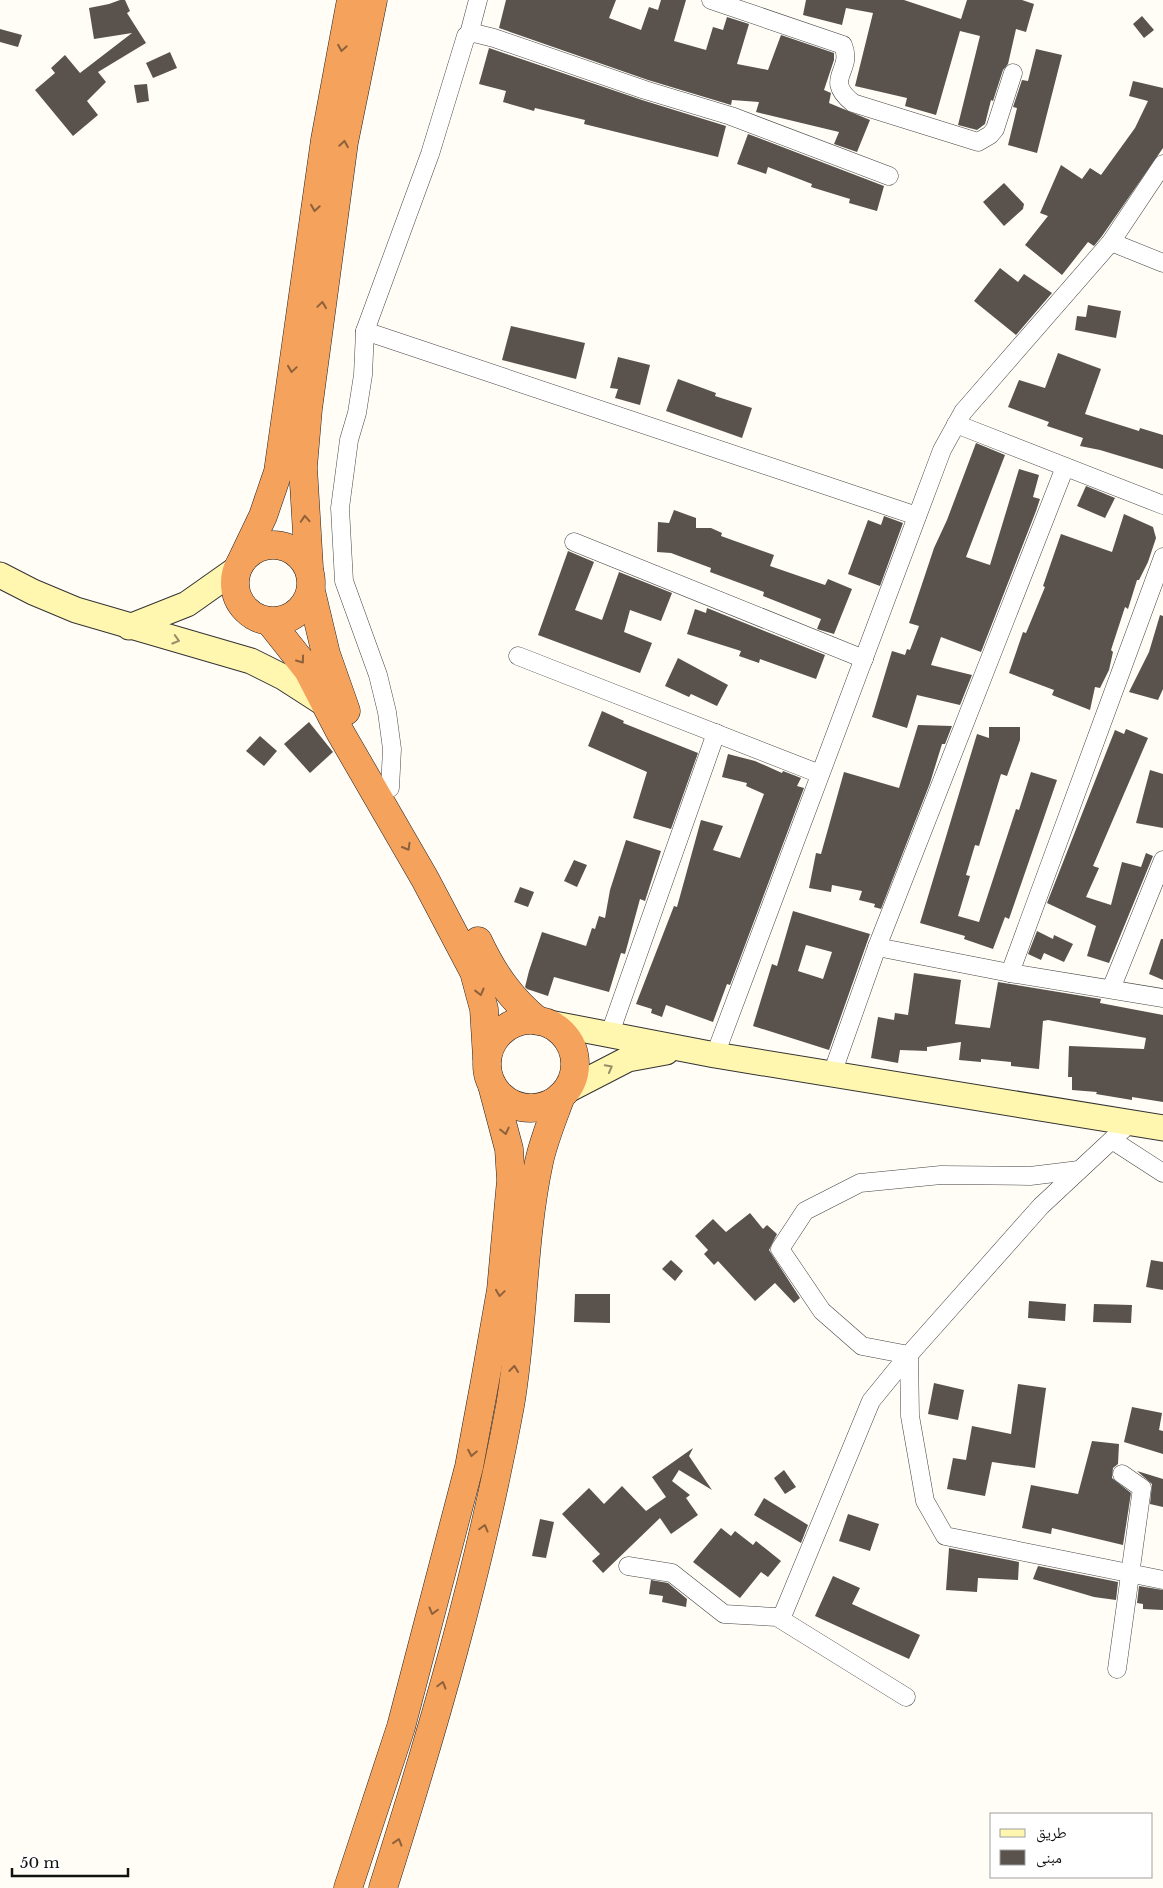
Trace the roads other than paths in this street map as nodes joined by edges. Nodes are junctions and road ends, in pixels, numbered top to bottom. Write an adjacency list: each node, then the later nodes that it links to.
1 (351, 0): 18 (highway, one-way to 18)
2 (373, 0): 20 (highway, one-way to 2)
3 (478, 0): 5 (street)
4 (711, 0): 6 (street)
5 (469, 34): 8 (street); 11 (street)
6 (1013, 73)
7 (1163, 164): 9 (street)
8 (888, 176)
9 (1111, 242): 10 (street); 12 (street)
10 (1163, 262)
11 (365, 332): 15 (street); 28 (street)
12 (956, 424): 13 (street); 15 (street)
13 (1065, 467): 14 (street); 30 (street)
14 (1163, 505)
15 (917, 516): 24 (street)
16 (574, 542): 24 (street)
17 (1163, 557): 31 (street)
18 (239, 565): 20 (highway); 21 (highway); 22 (street)
19 (0, 575): 22 (street)
20 (310, 579): 21 (highway); 28 (highway)
21 (270, 622): 25 (highway, one-way to 25)
22 (129, 627): 25 (street, one-way to 25)
23 (518, 656): 26 (street)
24 (864, 659): 27 (street)
25 (328, 706): 37 (highway, one-way to 37)
26 (716, 733): 27 (street); 35 (street)
27 (820, 774): 36 (street)
28 (390, 788): 34 (highway)
29 (1163, 860): 32 (street)
30 (877, 947): 31 (street); 38 (street)
31 (1010, 973): 32 (street)
32 (1111, 989): 33 (street)
33 (1163, 998)
34 (541, 1022): 35 (street); 37 (highway); 40 (highway)
35 (609, 1036): 36 (street)
36 (704, 1052): 38 (street); 40 (street, one-way to 36)
37 (487, 1058): 39 (highway)
38 (832, 1074): 41 (street)
39 (492, 1085): 40 (highway); 54 (highway, one-way to 54)
40 (564, 1094): 55 (highway, one-way to 40)
41 (1130, 1122): 42 (street); 43 (street)
42 (1163, 1128)
43 (1112, 1140): 44 (street); 45 (street)
44 (1079, 1170): 46 (street); 46 (street)
45 (1163, 1173)
46 (909, 1355): 49 (street); 51 (street)
47 (1122, 1474): 49 (street)
48 (628, 1566): 51 (street)
49 (1130, 1574): 50 (street); 52 (street)
50 (1163, 1580)
51 (781, 1619): 53 (street)
52 (1117, 1670)
53 (906, 1697)
54 (348, 1888)
55 (383, 1888)

